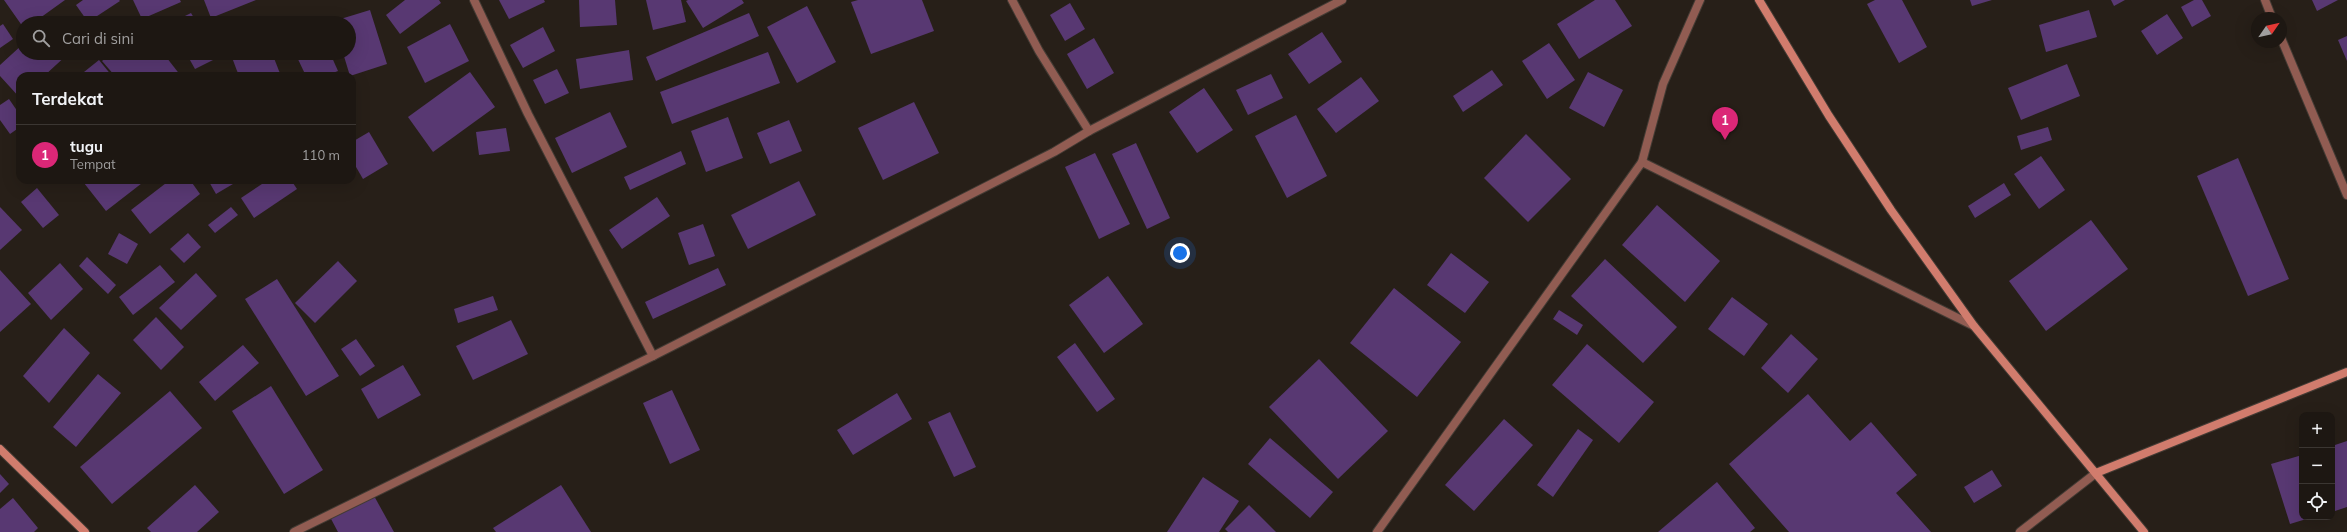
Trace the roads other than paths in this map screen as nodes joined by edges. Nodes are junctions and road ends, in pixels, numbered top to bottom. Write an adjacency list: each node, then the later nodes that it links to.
1 (474, 0): 13 (street)
2 (1012, 0): 9 (street)
3 (1342, 0): 9 (street)
4 (1700, 0): 10 (street)
5 (1759, 0): 12 (street)
6 (2265, 0): 7 (street)
7 (2270, 12)
8 (2285, 48): 11 (street)
9 (1089, 131): 13 (street)
10 (1642, 162): 12 (street); 19 (street)
11 (2347, 195)
12 (1974, 326): 16 (street)
13 (653, 356): 18 (street)
14 (2347, 372): 16 (street)
15 (0, 449): 17 (street)
16 (2096, 474): 20 (street); 21 (street)
17 (85, 532)
18 (294, 532)
19 (1377, 532)
20 (2020, 532)
21 (2144, 532)

